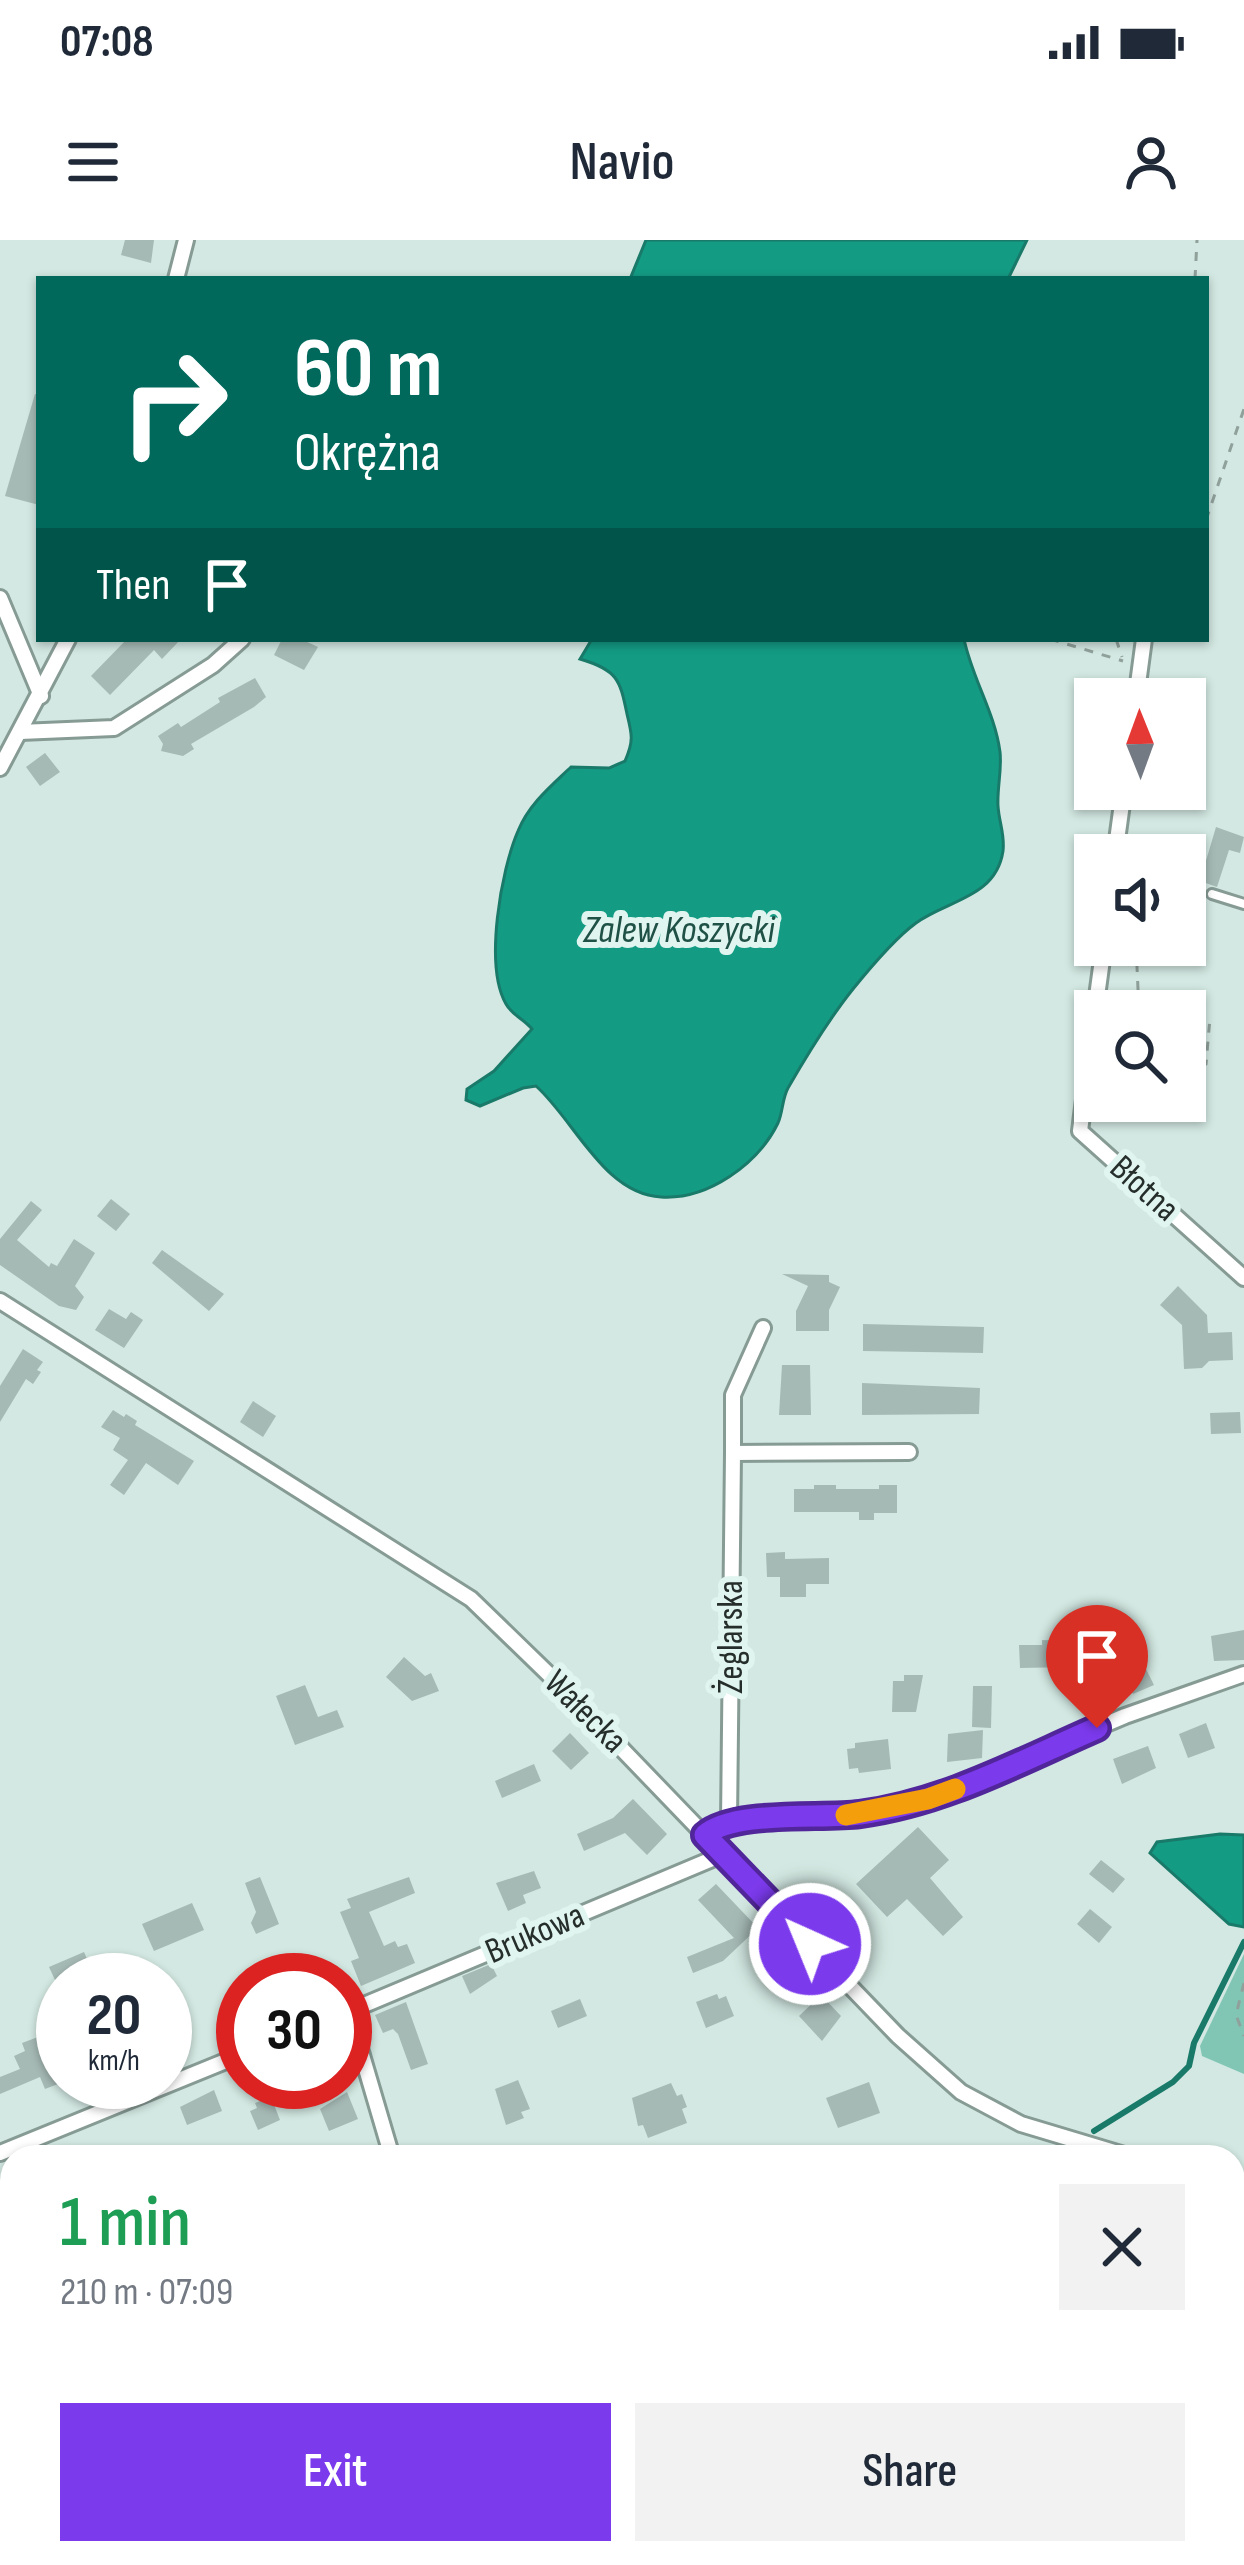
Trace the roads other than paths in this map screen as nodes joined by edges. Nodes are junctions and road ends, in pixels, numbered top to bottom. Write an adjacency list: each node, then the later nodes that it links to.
1 (186, 240): 2 (street)
2 (177, 276)
3 (0, 598): 8 (street)
4 (67, 642): 8 (street)
5 (239, 642): 9 (street)
6 (1144, 642): 7 (street)
7 (1139, 678)
8 (41, 696): 9 (street)
9 (20, 732): 10 (street)
10 (0, 768)
11 (1212, 894): 12 (lane)
12 (1244, 904)
13 (1081, 1122): 14 (street, Błotna)
14 (1244, 1278)
15 (0, 1301): 21 (street, Wałecka)
16 (763, 1328): 18 (street, Żeglarska)
17 (909, 1452): 18 (street)
18 (733, 1453): 20 (street, Żeglarska)
19 (1244, 1674): 20 (street)
20 (729, 1822): 21 (street)
21 (705, 1835): 22 (street, Wałecka)
22 (724, 1854): 23 (street, Brukowa); 28 (street, Wałecka)
23 (372, 2002)
24 (216, 2065): 26 (street)
25 (372, 2093): 27 (street)
26 (20, 2145)
27 (388, 2145)
28 (1091, 2145)

